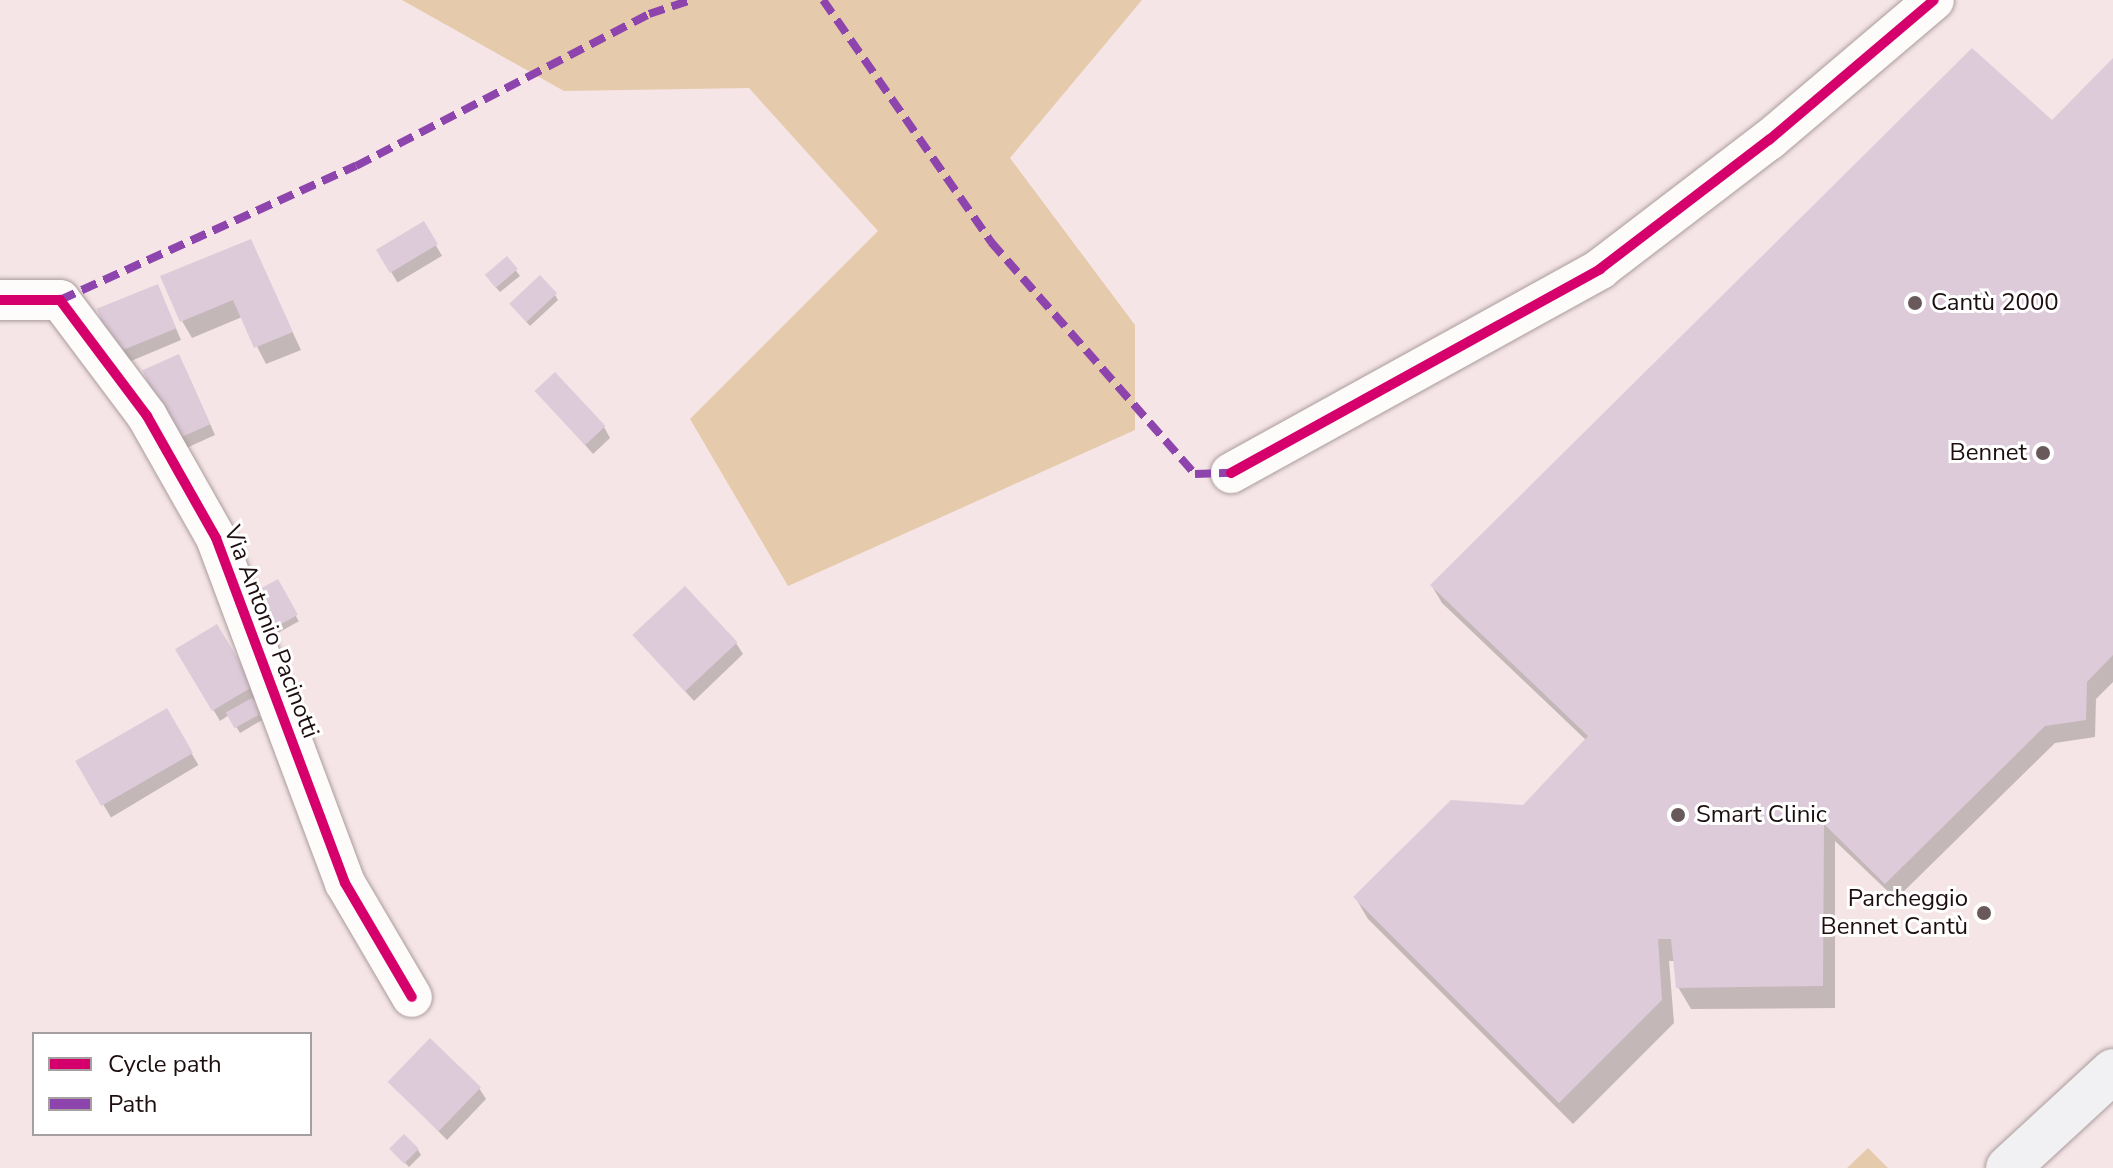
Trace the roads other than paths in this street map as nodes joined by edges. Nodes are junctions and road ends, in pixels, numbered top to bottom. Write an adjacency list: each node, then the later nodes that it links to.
1 (1934, 0): 3 (street)
2 (0, 300): 4 (street, Via Antonio Pacinotti)
3 (1231, 473)
4 (412, 997)
5 (2113, 1071): 6 (main road)
6 (2008, 1168)

